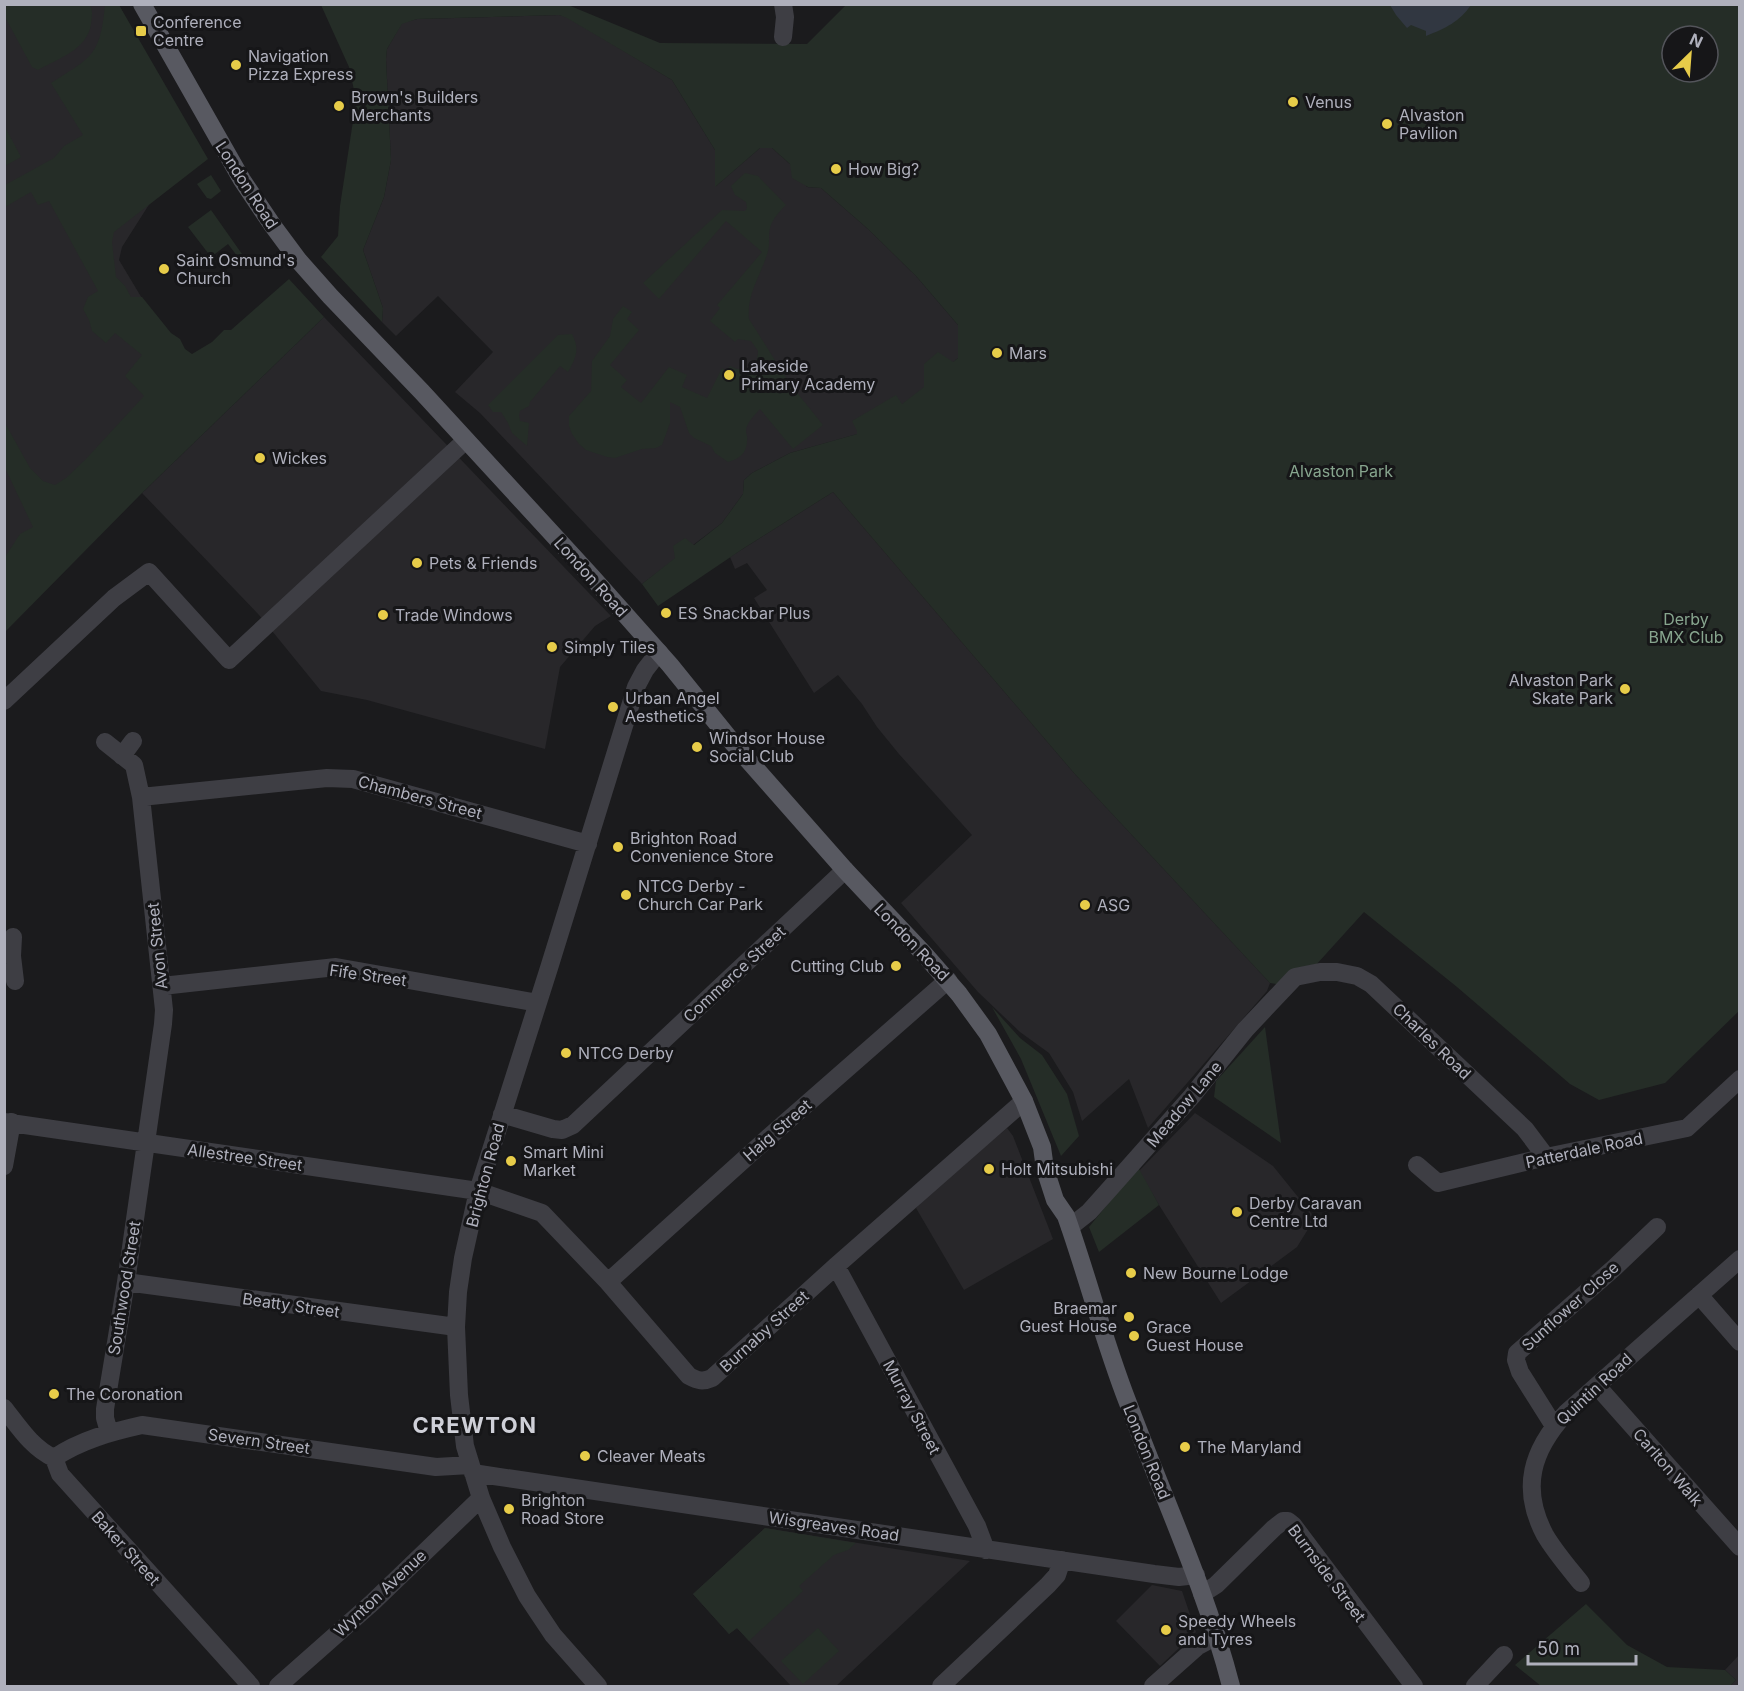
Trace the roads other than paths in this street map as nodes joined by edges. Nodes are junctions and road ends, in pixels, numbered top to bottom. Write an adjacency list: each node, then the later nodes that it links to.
1 (142, 4): 4 (main road, London Road)
2 (790, 12): 3 (street)
3 (783, 37)
4 (466, 440): 5 (main road, London Road); 6 (street)
5 (659, 652): 9 (street, Brighton Road); 10 (main road, London Road)
6 (4, 701)
7 (105, 742): 8 (street, Avon Street)
8 (141, 797): 9 (street, Chambers Street); 16 (street, Avon Street)
9 (588, 844): 17 (street, Brighton Road)
10 (844, 870): 14 (main road, London Road); 20 (street, Commerce Street)
11 (13, 937): 12 (street)
12 (8, 955): 15 (street)
13 (1295, 977): 23 (street, Charles Road); 27 (street, Meadow Lane)
14 (948, 980): 19 (main road, London Road); 32 (street, Haig Street)
15 (15, 981)
16 (162, 986): 17 (street, Fife Street); 22 (street, Avon Street)
17 (538, 1003): 20 (street, Brighton Road)
18 (1740, 1079): 23 (street, Patterdale Road)
19 (1024, 1101): 27 (main road, London Road); 30 (street, Burnaby Street)
20 (502, 1114): 26 (street, Brighton Road)
21 (8, 1122): 22 (street, Allestree Street); 25 (street)
22 (145, 1142): 26 (street, Allestree Street); 31 (street, Southwood Street)
23 (1546, 1157): 24 (street, Patterdale Road)
24 (1417, 1165)
25 (4, 1166)
26 (478, 1191): 32 (street, Burnaby Street); 34 (street, Brighton Road)
27 (1068, 1222): 46 (main road, London Road)
28 (1657, 1227): 38 (street, Sunflower Close)
29 (1740, 1259): 33 (street, Quintin Road)
30 (836, 1266): 32 (street, Burnaby Street); 44 (street, Murray Street)
31 (126, 1282): 34 (street, Beatty Street); 39 (street, Southwood Street)
32 (608, 1282)
33 (1699, 1295): 35 (street); 36 (street, Quintin Road)
34 (456, 1328): 41 (street, Brighton Road)
35 (1740, 1342)
36 (1597, 1386): 38 (street, Quintin Road); 43 (street, Carlton Walk)
37 (4, 1408): 40 (street, Baker Street)
38 (1554, 1426): 47 (street, Quintin Road)
39 (109, 1432): 40 (street, Severn Street); 41 (street, Severn Street)
40 (54, 1458): 51 (street, Baker Street)
41 (471, 1469): 42 (street, Brighton Road); 44 (street, Wisgreaves Road)
42 (481, 1498): 52 (street, Wynton Avenue); 53 (street, Brighton Road)
43 (1740, 1547)
44 (986, 1550): 45 (street, Wisgreaves Road)
45 (1062, 1560): 46 (street, Wisgreaves Road); 54 (street)
46 (1196, 1575): 48 (main road, London Road)
47 (1581, 1583)
48 (1202, 1594): 49 (main road, London Road); 57 (street, Burnside Street)
49 (1217, 1636): 55 (street); 56 (main road, London Road)
50 (1504, 1655): 58 (street)
51 (252, 1686)
52 (278, 1686)
53 (598, 1686)
54 (941, 1686)
55 (1153, 1686)
56 (1231, 1686)
57 (1414, 1686)
58 (1475, 1686)

